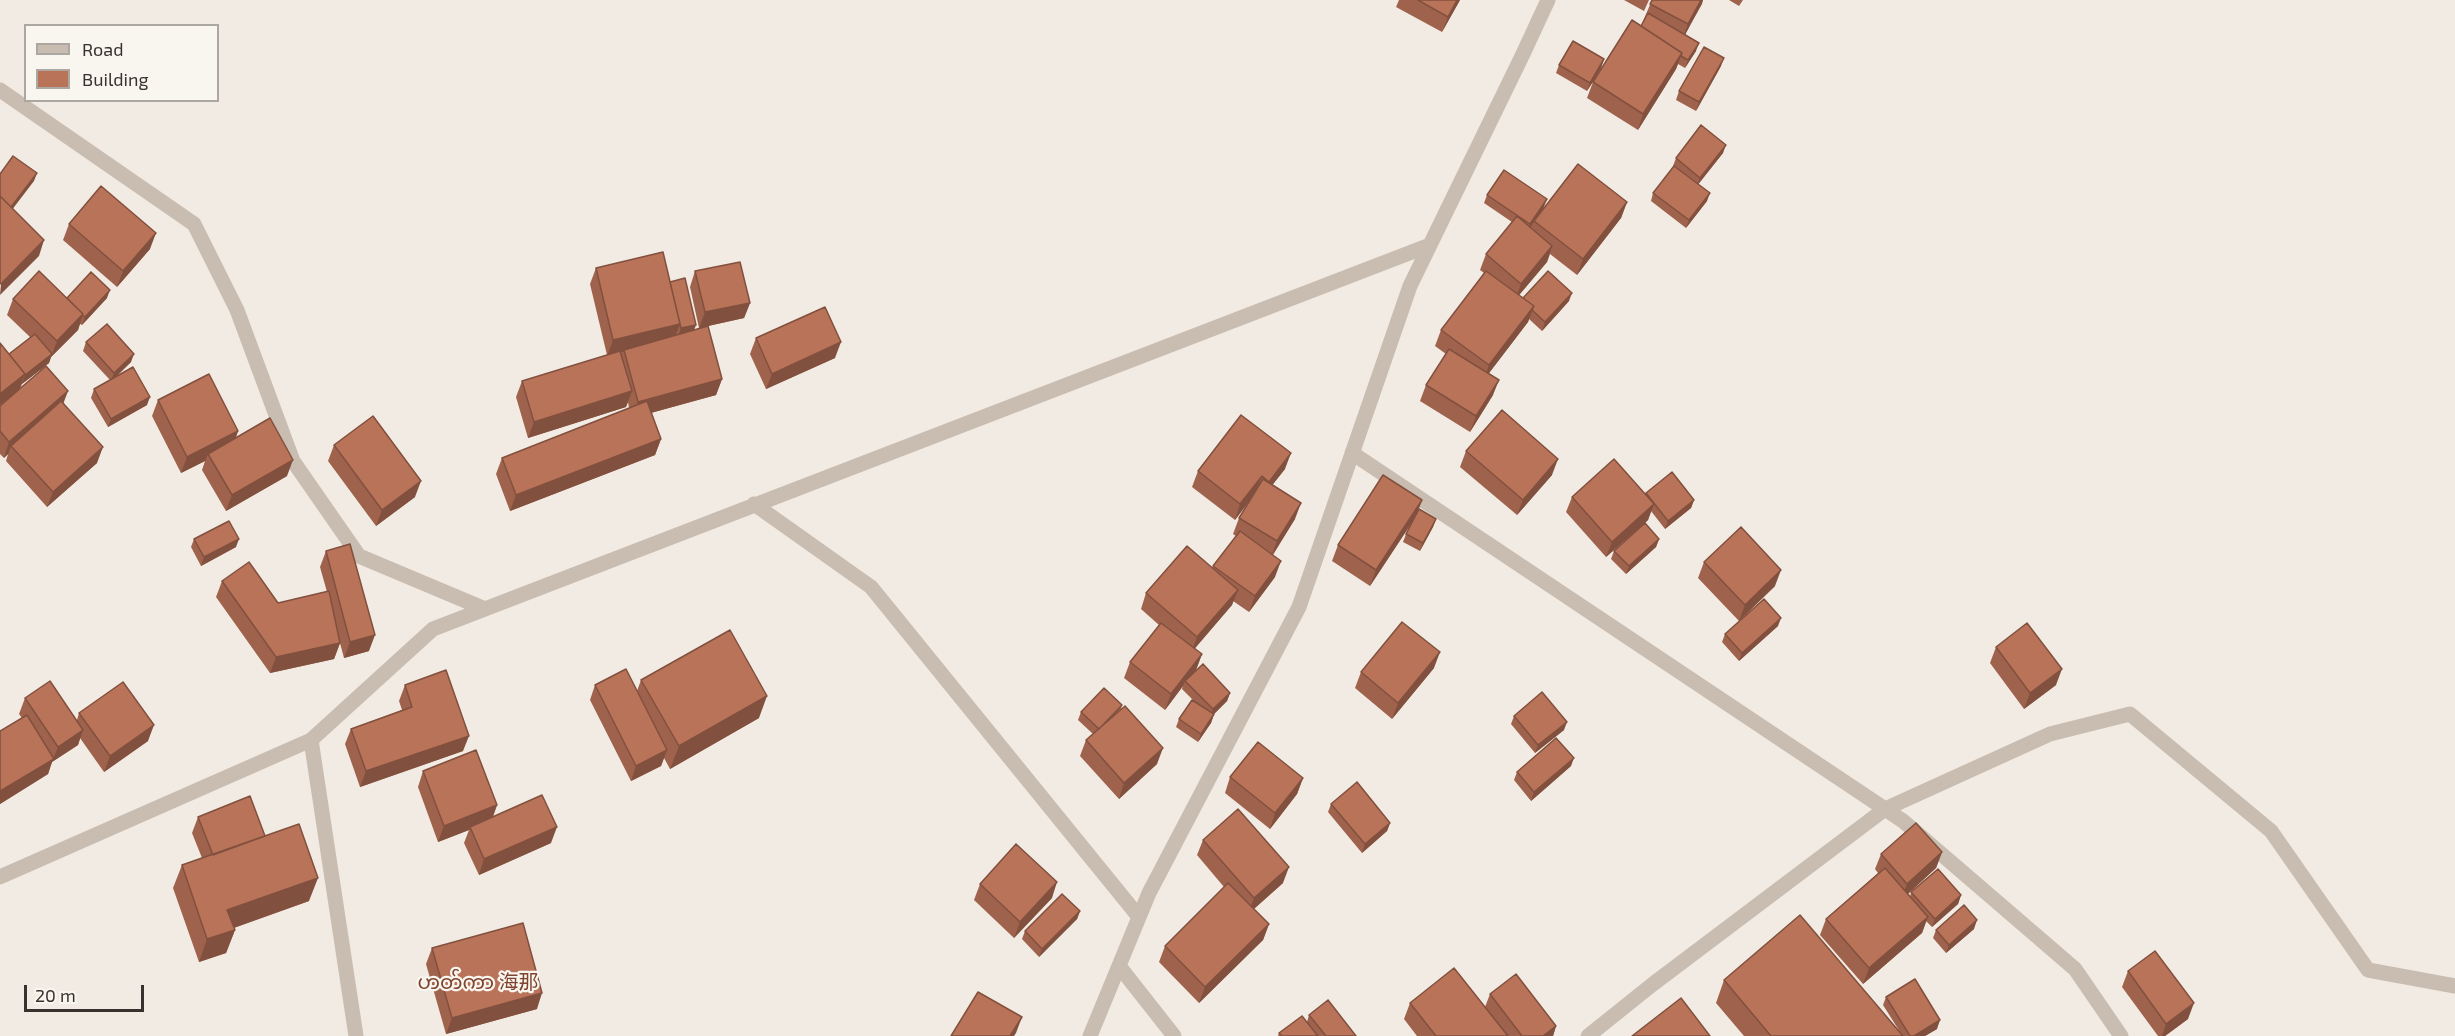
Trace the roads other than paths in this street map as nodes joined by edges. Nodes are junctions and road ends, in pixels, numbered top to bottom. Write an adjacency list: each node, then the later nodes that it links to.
1 (1548, 0): 3 (street)
2 (0, 90): 6 (street)
3 (1430, 245): 4 (street); 5 (street)
4 (1352, 453): 8 (street); 10 (street)
5 (754, 504): 6 (street); 10 (street)
6 (485, 609): 7 (street)
7 (311, 740): 9 (street); 13 (street)
8 (1885, 809): 12 (street); 16 (street); 17 (street)
9 (0, 877)
10 (1139, 917): 11 (street)
11 (1119, 966): 14 (street); 15 (street)
12 (2455, 986)
13 (356, 1036)
14 (1089, 1036)
15 (1174, 1036)
16 (1588, 1036)
17 (2121, 1036)

